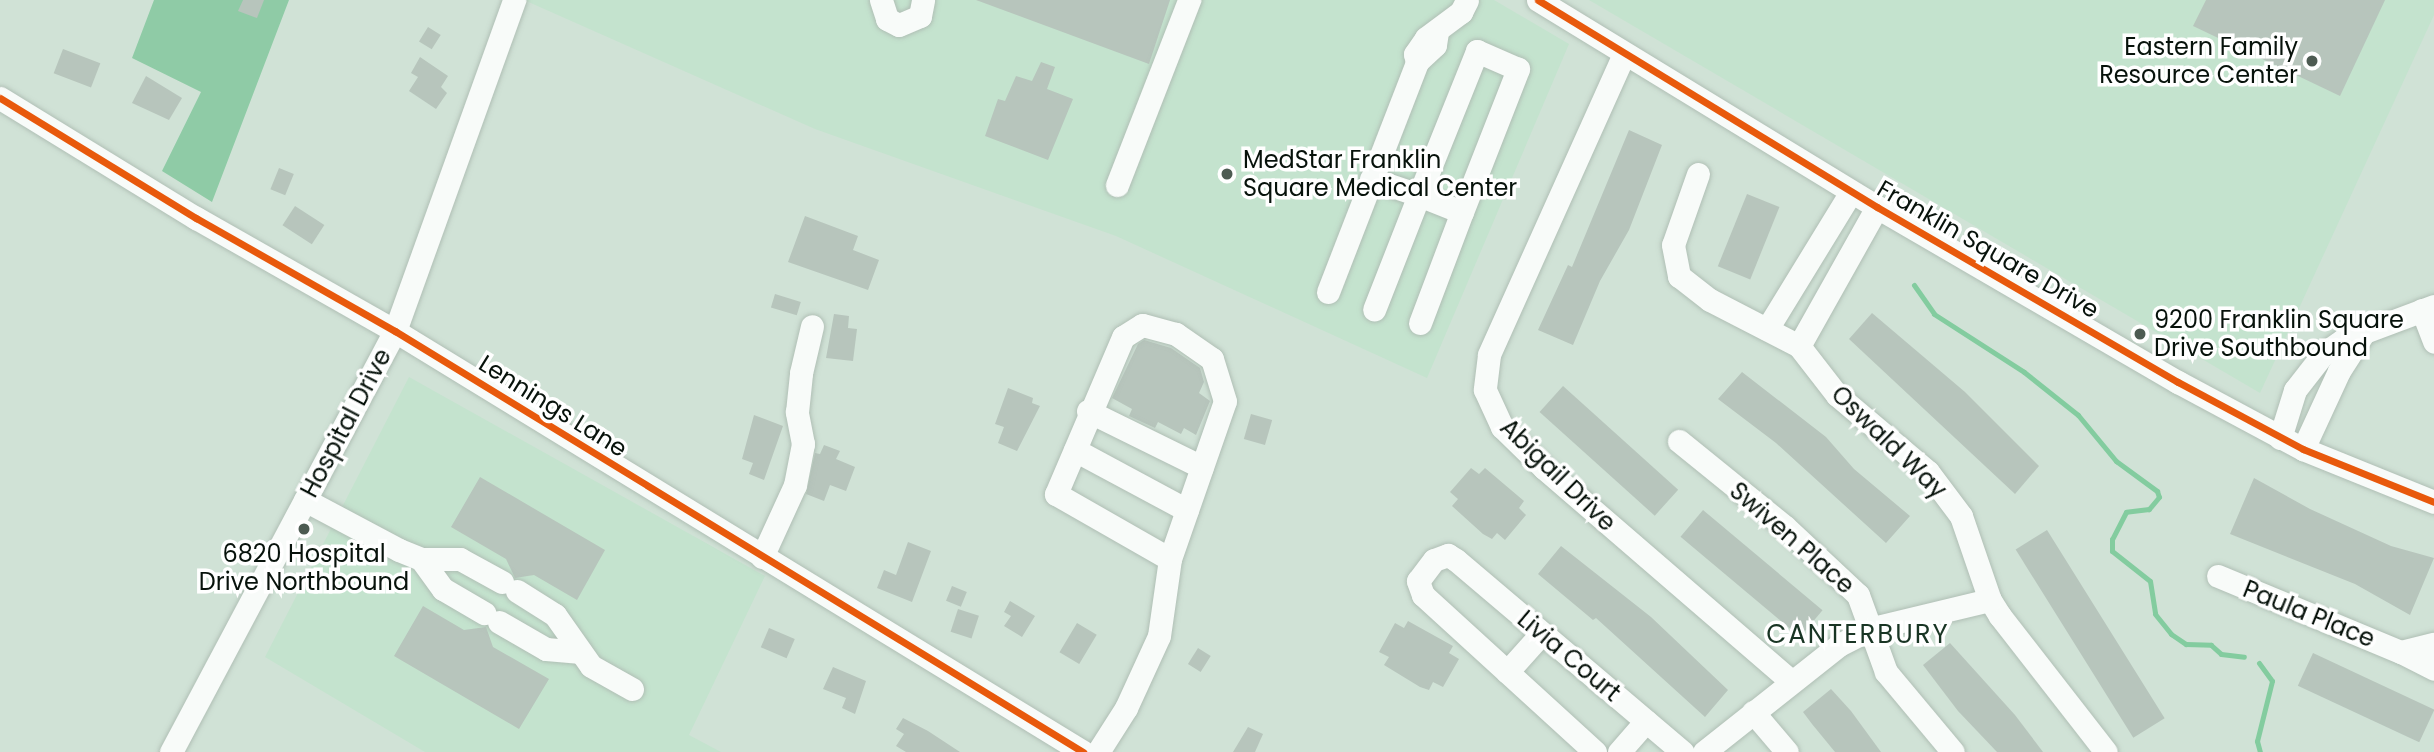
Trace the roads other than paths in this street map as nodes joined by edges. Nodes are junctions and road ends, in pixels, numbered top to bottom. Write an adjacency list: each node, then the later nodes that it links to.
1 (514, 0): 22 (street, Hospital Drive)
2 (881, 0): 3 (street)
3 (923, 0)
4 (1189, 0): 11 (street)
5 (1467, 0): 10 (street)
6 (1538, 0): 7 (street, Franklin Square Drive)
7 (1624, 54): 12 (street, Franklin Square Drive); 47 (street, Abigail Drive)
8 (0, 98): 22 (street, Lennings Lane)
9 (1698, 174): 21 (street, Oswald Way)
10 (1371, 179): 13 (street); 16 (street)
11 (1117, 185)
12 (1851, 192): 14 (street, Franklin Square Drive); 21 (street)
13 (1419, 195): 15 (street); 15 (street); 18 (street)
14 (1877, 207): 25 (street); 27 (street, Franklin Square Drive)
15 (1462, 212): 19 (street)
16 (1328, 292)
17 (2428, 308): 23 (street); 24 (street)
18 (1374, 310)
19 (1420, 323)
20 (812, 326): 35 (street)
21 (1767, 329): 25 (street, Oswald Way)
22 (395, 331): 32 (street, Hospital Drive); 35 (street, Lennings Lane)
23 (2365, 331): 27 (street); 29 (street)
24 (2434, 342)
25 (1799, 346): 39 (street, Oswald Way)
26 (1088, 411): 30 (street); 31 (street); 31 (street)
27 (2280, 438): 29 (street, Franklin Square Drive)
28 (1679, 441): 40 (street, Swiven Place)
29 (2303, 449): 33 (street, Franklin Square Drive)
30 (1075, 450): 34 (street); 37 (street)
31 (1202, 467): 34 (street)
32 (305, 500): 36 (street); 51 (street, Hospital Drive)
33 (2434, 502)
34 (1187, 510): 37 (street)
35 (762, 557): 52 (street, Lennings Lane)
36 (421, 559): 43 (street); 43 (street)
37 (1170, 559): 53 (street)
38 (2218, 576): 44 (street, Paula Place)
39 (1990, 600): 40 (street); 60 (street, Oswald Way)
40 (1873, 628): 47 (street); 59 (street, Swiven Place)
41 (1542, 633): 46 (street); 46 (street, Livia Court); 50 (street, Livia Court)
42 (2434, 645): 44 (street, Paula Place)
43 (578, 652): 48 (street)
44 (2401, 652): 45 (street, Paula Place)
45 (2434, 669)
46 (1507, 672): 54 (street)
47 (1791, 681): 49 (street)
48 (632, 688)
49 (1753, 712): 57 (street); 58 (street)
50 (1646, 721): 55 (street); 56 (street, Livia Court)
51 (171, 752)
52 (1083, 752)
53 (1098, 752)
54 (1595, 752)
55 (1619, 752)
56 (1682, 752)
57 (1704, 752)
58 (1787, 752)
59 (1953, 752)
60 (2106, 752)

